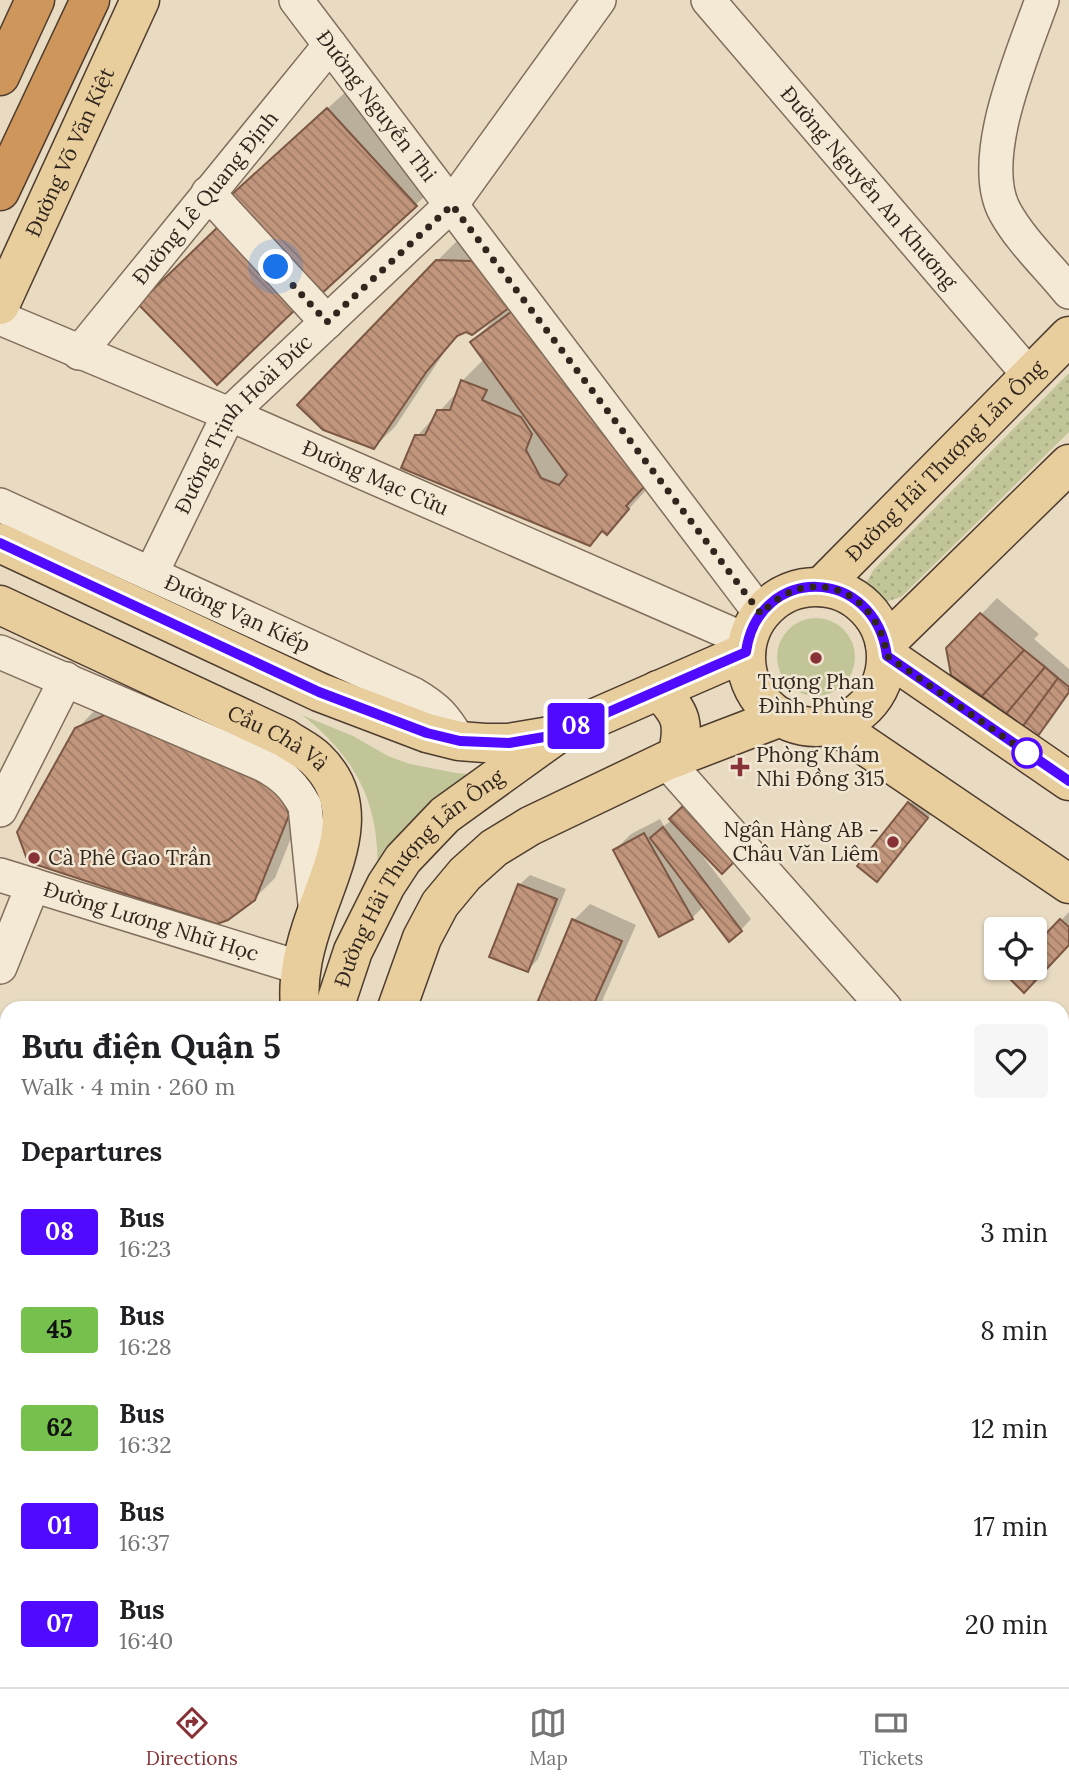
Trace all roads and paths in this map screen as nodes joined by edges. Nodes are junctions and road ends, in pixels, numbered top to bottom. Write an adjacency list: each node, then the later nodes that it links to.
1 (35, 0): 9 (highway)
2 (90, 0): 10 (highway)
3 (140, 0): 14 (main road, Đường Võ Văn Kiệt)
4 (296, 0): 8 (street, Đường Nguyễn Thi)
5 (599, 0): 12 (street, Đường Trịnh Hoài Đức)
6 (708, 0): 19 (street, Đường Nguyễn An Khương)
7 (1042, 0): 13 (street)
8 (330, 45): 11 (street, Đường Lê Quang Định); 12 (street, Đường Nguyễn Thi)
9 (0, 76)
10 (0, 191)
11 (208, 193): 16 (street); 18 (street, Đường Lê Quang Định)
12 (452, 205): 16 (street, Đường Trịnh Hoài Đức); 27 (street, Đường Nguyễn Thi)
13 (1069, 292)
14 (0, 305)
15 (0, 318): 18 (street, Đường Mạc Cửu)
16 (327, 322): 20 (street, Đường Trịnh Hoài Đức)
17 (1069, 336): 19 (main road, Đường Hải Thượng Lãn Ông)
18 (79, 353): 20 (street, Đường Mạc Cửu)
19 (1030, 376): 25 (main road, Đường Hải Thượng Lãn Ông)
20 (229, 414): 24 (street, Đường Trịnh Hoài Đức); 27 (street, Đường Mạc Cửu)
21 (1069, 464): 28 (main road)
22 (0, 505): 24 (street, Đường Vạn Kiếp)
23 (0, 543): 35 (main road)
24 (151, 574): 35 (street, Đường Vạn Kiếp)
25 (821, 587): 27 (main road); 28 (main road)
26 (0, 605): 42 (main road, Cầu Chà Và)
27 (752, 636): 31 (main road, Đường Hải Thượng Lãn Ông); 32 (main road)
28 (886, 650): 33 (main road); 37 (main road)
29 (0, 652): 30 (street)
30 (66, 679): 38 (street); 42 (street)
31 (658, 690): 34 (main road, Đường Hải Thượng Lãn Ông); 36 (main road)
32 (781, 717): 33 (main road); 36 (main road, Đường Hải Thượng Lãn Ông)
33 (833, 724): 40 (main road)
34 (556, 735): 35 (main road); 46 (main road, Đường Hải Thượng Lãn Ông)
35 (460, 741)
36 (671, 759): 47 (main road, Đường Hải Thượng Lãn Ông); 48 (street)
37 (1069, 782)
38 (0, 810)
39 (0, 875): 41 (street, Đường Lương Nhữ Học)
40 (1069, 884)
41 (33, 885): 43 (street); 44 (street, Đường Lương Nhữ Học)
42 (316, 914): 44 (main road, Cầu Chà Và)
43 (0, 967)
44 (301, 968): 45 (main road, Cầu Chà Và)
45 (300, 1001)
46 (336, 1001)
47 (408, 1001)
48 (879, 1001)

